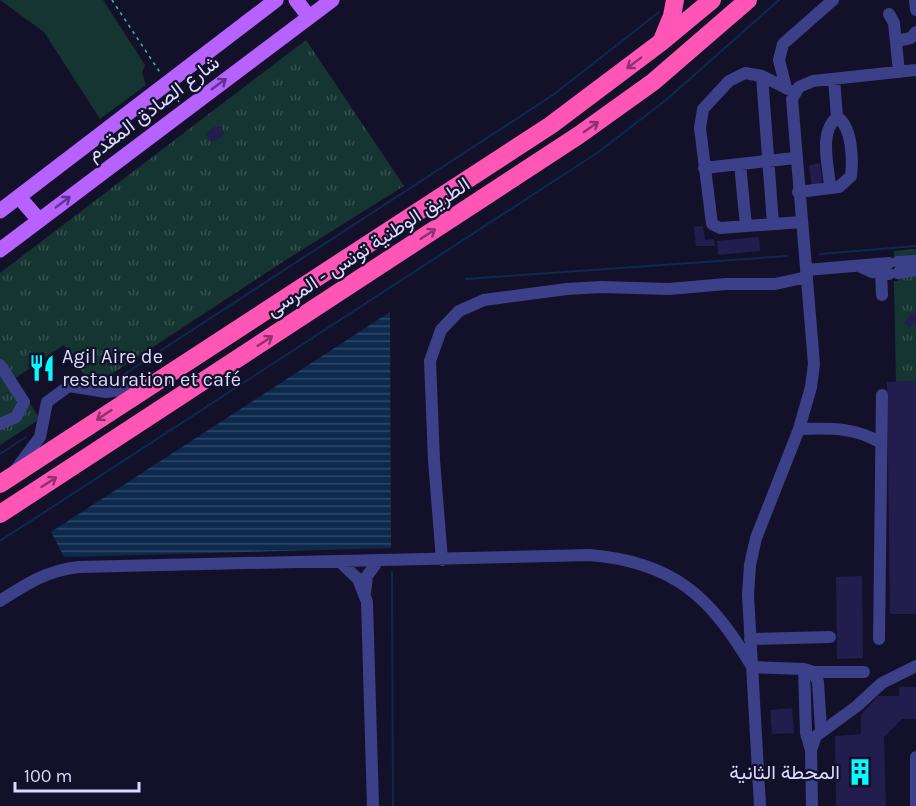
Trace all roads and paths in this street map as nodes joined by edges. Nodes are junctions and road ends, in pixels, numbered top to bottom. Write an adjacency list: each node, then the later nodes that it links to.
1 (112, 0): 20 (path)
2 (276, 0): 20 (main road, شارع الصادق المقدم)
3 (296, 0): 12 (main road)
4 (332, 0): 12 (main road, شارع الصادق المقدم)
5 (675, 0): 15 (highway)
6 (712, 0): 15 (highway, الطريق الوطنية تونس - المرسى)
7 (748, 0): 49 (highway, الطريق الوطنية تونس - المرسى, one-way to 7)
8 (833, 0): 21 (lane)
9 (915, 0): 10 (lane)
10 (916, 10)
11 (889, 14): 14 (lane)
12 (309, 17): 22 (main road, شارع الصادق المقدم, one-way to 12)
13 (916, 32): 14 (lane)
14 (896, 41): 17 (lane)
15 (660, 43): 43 (highway, الطريق الوطنية تونس - المرسى, one-way to 43)
16 (916, 70): 17 (lane)
17 (899, 72): 19 (lane)
18 (762, 76): 21 (lane); 25 (lane); 27 (lane)
19 (834, 78): 21 (lane); 23 (lane)
20 (167, 82): 22 (path); 30 (main road, شارع الصادق المقدم)
21 (790, 90): 24 (lane)
22 (183, 110): 32 (main road, شارع الصادق المقدم, one-way to 22)
23 (837, 117): 28 (lane); 28 (lane)
24 (795, 158): 25 (lane); 29 (lane)
25 (769, 161): 26 (lane); 34 (lane)
26 (741, 164): 27 (lane); 35 (lane)
27 (704, 168): 35 (lane)
28 (831, 188): 29 (lane)
29 (798, 192): 33 (lane)
30 (19, 197): 31 (main road, شارع الصادق المقدم); 32 (main road)
31 (0, 211)
32 (39, 220): 36 (main road, شارع الصادق المقدم)
33 (801, 222): 34 (lane); 40 (lane)
34 (773, 224): 35 (lane)
35 (746, 226)
36 (0, 250)
37 (916, 261): 38 (lane)
38 (891, 269): 39 (lane); 40 (lane); 41 (lane)
39 (916, 270)
40 (806, 274): 46 (lane); 50 (lane)
41 (882, 295)
42 (0, 365): 45 (lane)
43 (149, 385): 48 (highway, الطريق الوطنية تونس - المرسى, one-way to 48); 48 (lane)
44 (882, 395): 47 (lane)
45 (0, 424)
46 (800, 429): 47 (lane); 55 (lane)
47 (881, 443): 59 (lane)
48 (5, 480)
49 (0, 514)
50 (442, 560): 51 (lane); 56 (lane)
51 (378, 561): 52 (lane); 53 (lane)
52 (340, 562): 53 (lane); 54 (lane)
53 (365, 594): 67 (lane)
54 (0, 601)
55 (749, 618): 56 (lane); 58 (lane)
56 (729, 628): 60 (lane)
57 (830, 637): 58 (lane)
58 (750, 639): 60 (lane)
59 (879, 639)
60 (752, 666): 62 (lane); 68 (lane)
61 (916, 666): 64 (lane)
62 (809, 670): 63 (lane); 64 (lane); 65 (lane)
63 (864, 672)
64 (821, 730): 65 (lane)
65 (811, 750): 69 (lane)
66 (916, 757): 70 (lane)
67 (373, 806)
68 (760, 806)
69 (812, 806)
70 (916, 806)

